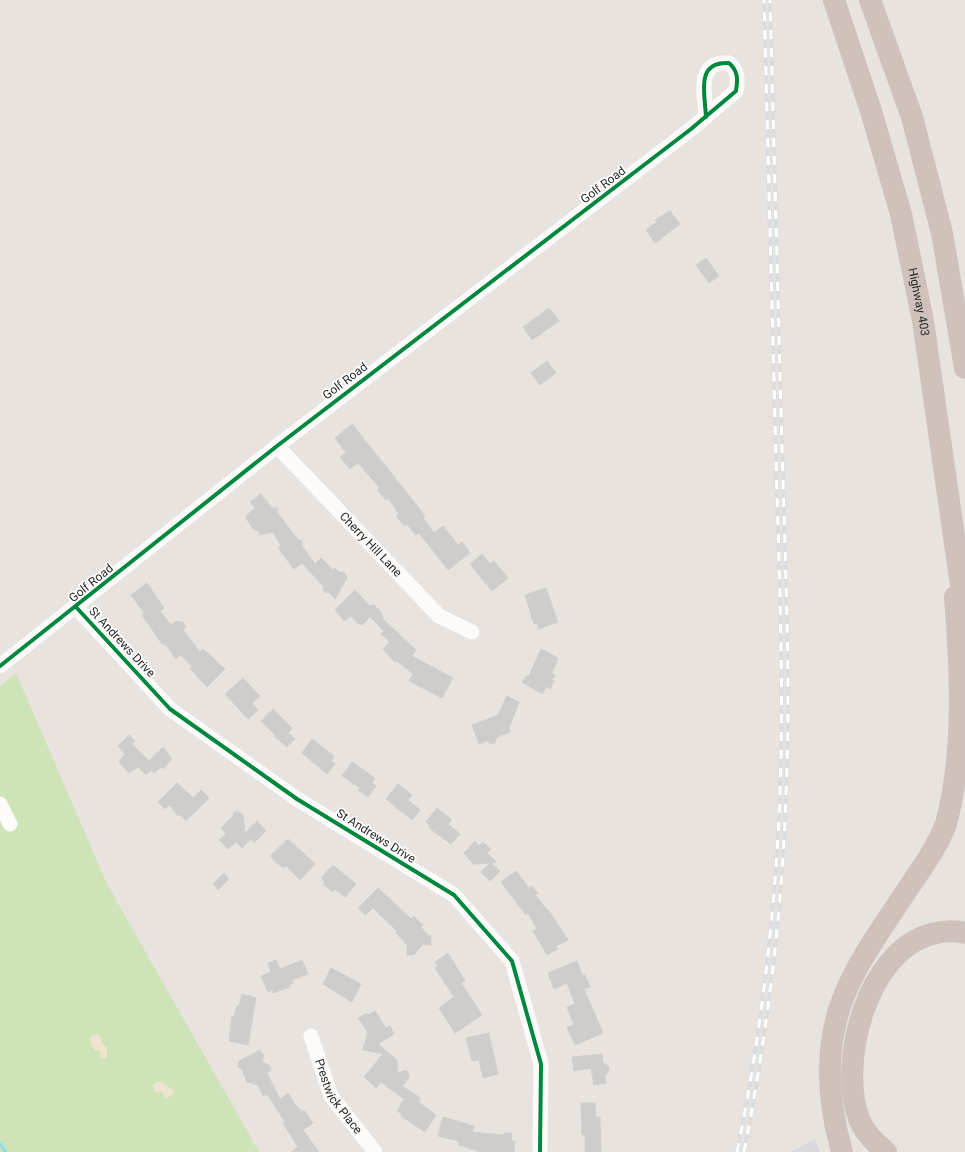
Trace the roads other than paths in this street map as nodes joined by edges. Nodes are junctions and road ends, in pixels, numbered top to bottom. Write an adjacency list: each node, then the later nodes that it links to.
1 (834, 0): 6 (highway, Highway 403)
2 (870, 0): 4 (highway)
3 (706, 117): 5 (street, Golf Road)
4 (965, 368)
5 (276, 446): 7 (street, Golf Road); 9 (street, Cherry Hill Lane)
6 (958, 570): 8 (highway, Highway 403); 17 (highway)
7 (76, 607): 10 (street, Golf Road); 16 (street, St Andrews Drive)
8 (965, 612)
9 (472, 632)
10 (0, 666)
11 (0, 804): 12 (street)
12 (10, 824)
13 (965, 933): 18 (highway)
14 (311, 1036): 15 (street, Prestwick Place)
15 (375, 1152)
16 (540, 1152)
17 (842, 1152)
18 (886, 1152)

